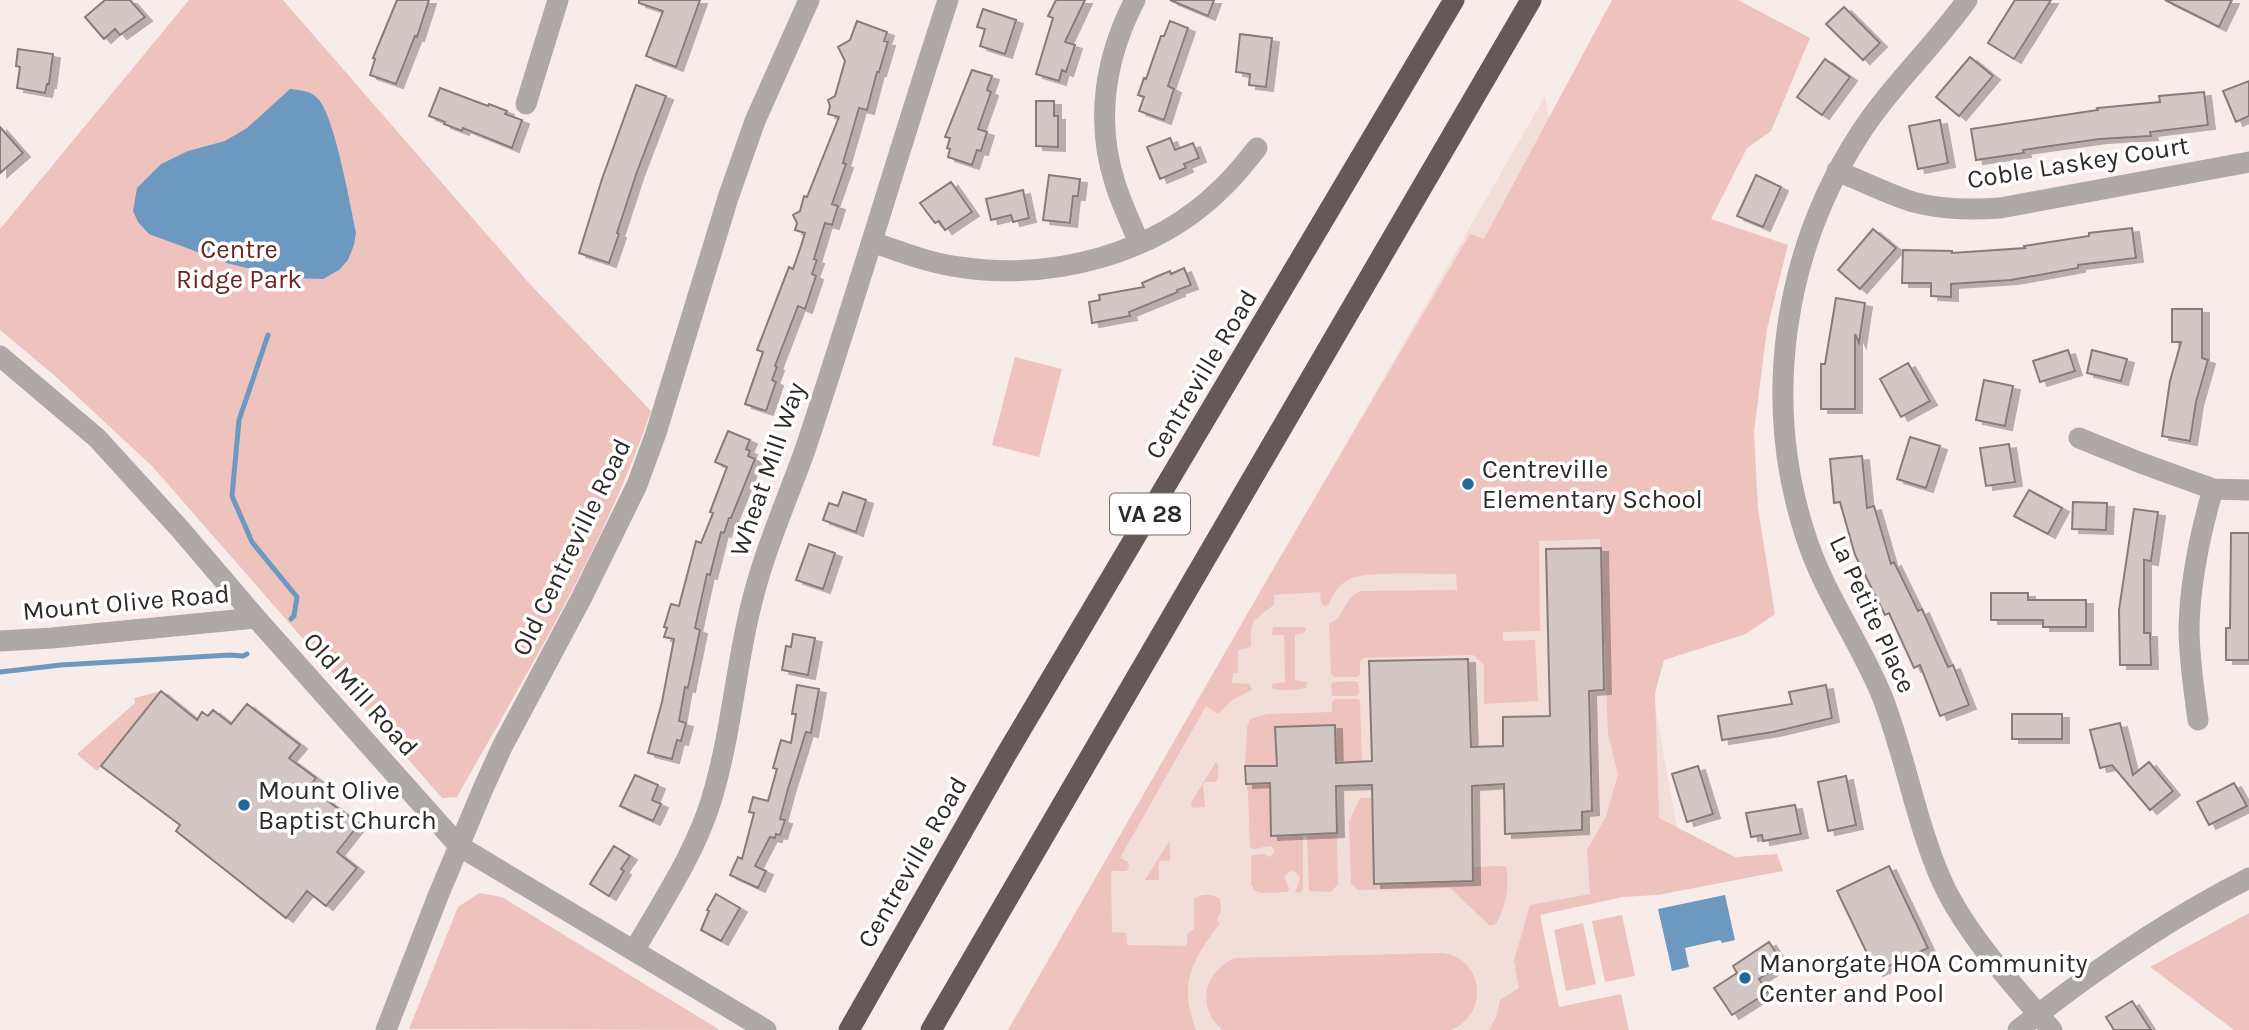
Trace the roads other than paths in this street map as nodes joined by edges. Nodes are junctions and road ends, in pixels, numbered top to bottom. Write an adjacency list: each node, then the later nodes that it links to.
1 (558, 0): 8 (street)
2 (809, 0): 21 (street, Old Centreville Road)
3 (1135, 0): 13 (street)
4 (1454, 0): 27 (highway, Centreville Road / VA 28)
5 (1531, 0): 28 (highway, VA 28)
6 (1967, 0): 11 (street, La Petite Place)
7 (941, 2): 12 (street, Wheat Mill Way)
8 (526, 104)
9 (1257, 148): 13 (street)
10 (2249, 162): 11 (street, Coble Laskey Court)
11 (1837, 171): 24 (street, La Petite Place)
12 (872, 242): 13 (street); 23 (street, Wheat Mill Way)
13 (1139, 243)
14 (0, 356): 18 (street, Old Mill Road)
15 (2079, 438): 16 (street)
16 (2213, 489): 17 (street); 20 (street)
17 (2249, 490)
18 (256, 618): 19 (street, Mount Olive Road); 21 (street, Old Mill Road)
19 (0, 641)
20 (2198, 720)
21 (459, 846): 23 (street, Old Mill Road); 25 (street, Old Centreville Road)
22 (2249, 878): 24 (street)
23 (634, 951): 26 (street, Old Mill Road)
24 (2045, 1022): 29 (street)
25 (386, 1030)
26 (766, 1030)
27 (849, 1030)
28 (930, 1030)
29 (2018, 1030)

